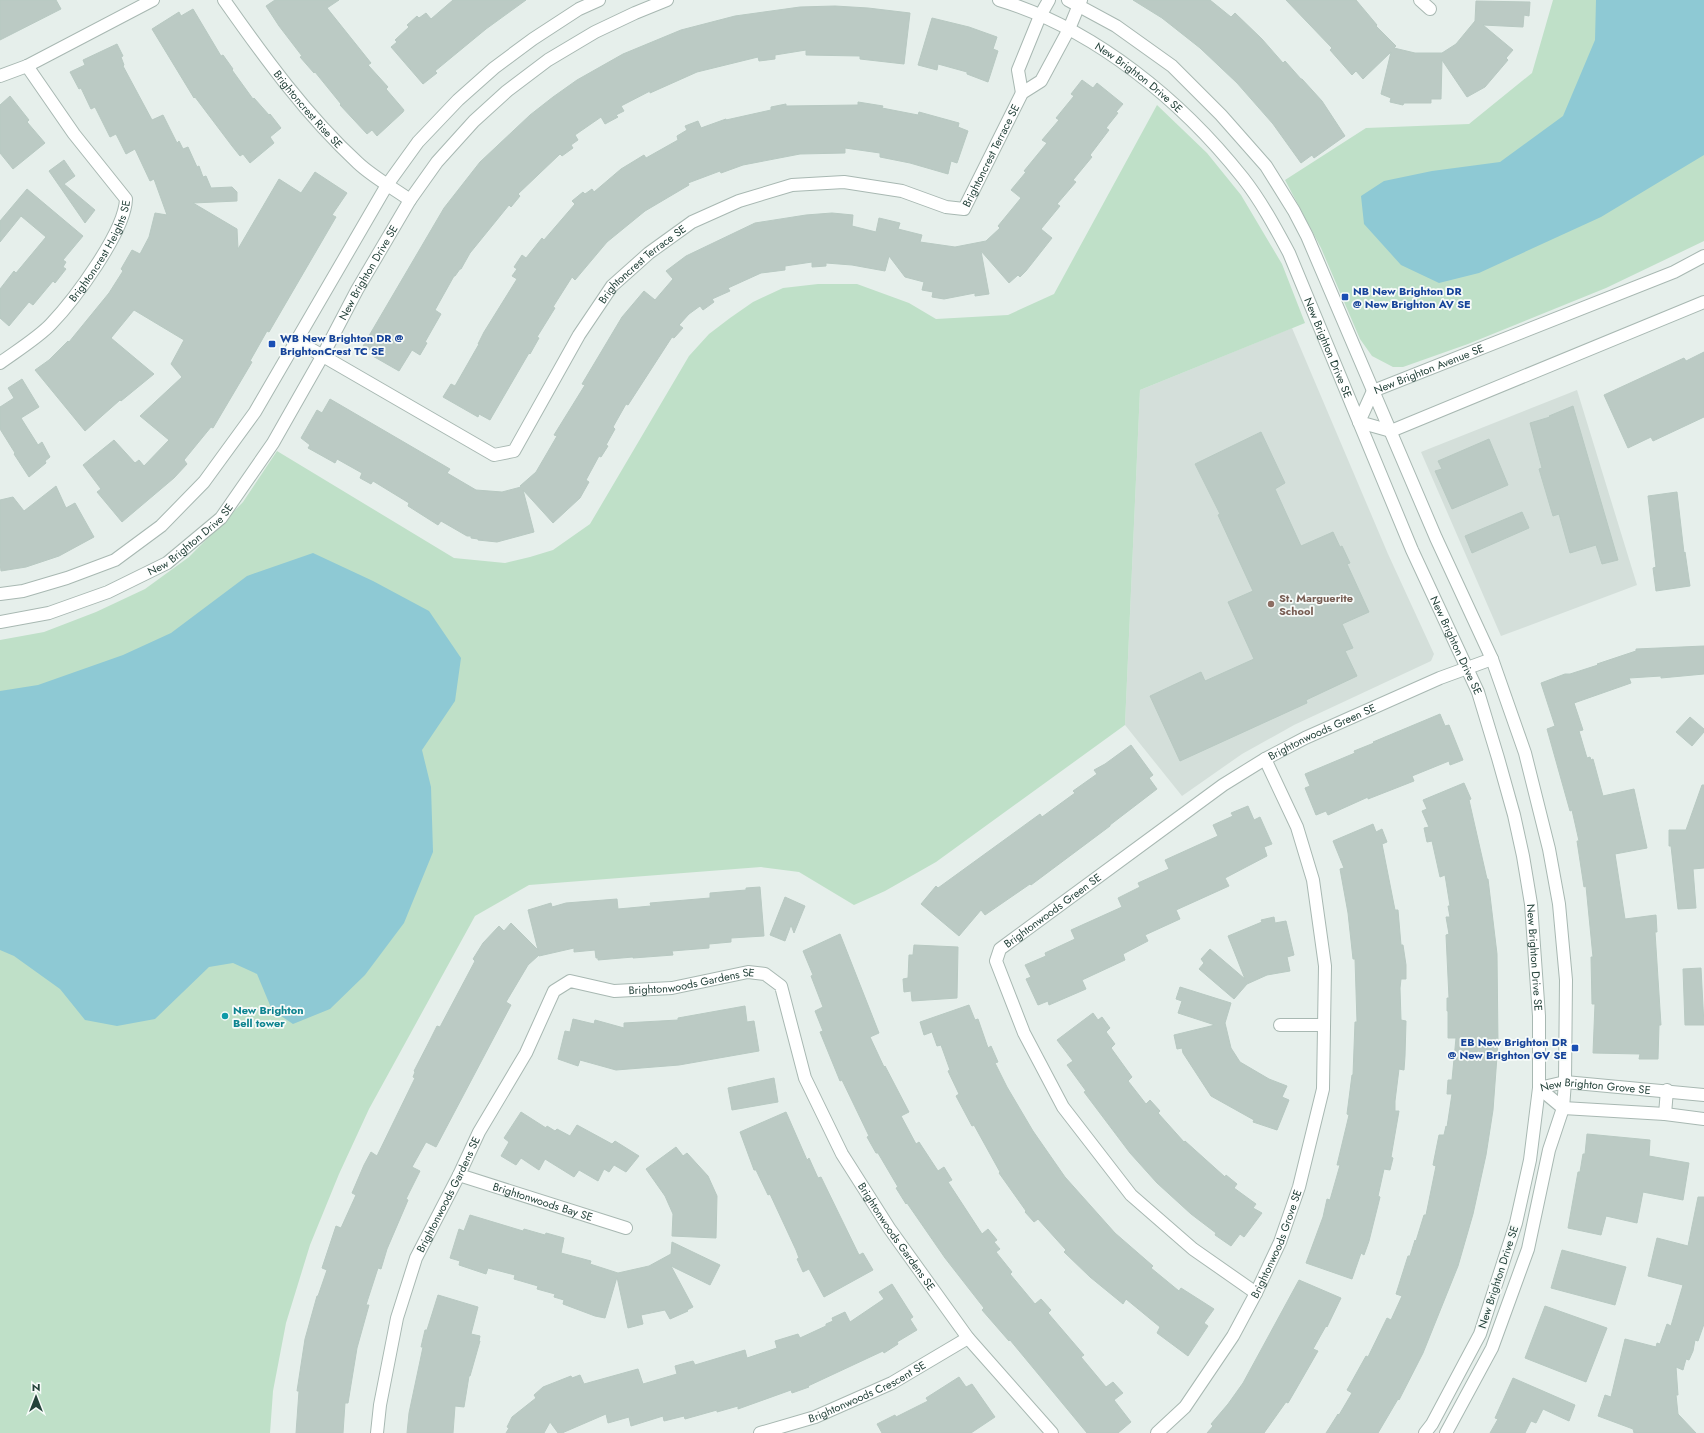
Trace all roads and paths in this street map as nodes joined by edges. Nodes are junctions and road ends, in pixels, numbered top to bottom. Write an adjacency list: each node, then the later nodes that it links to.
1 (153, 0): 12 (street)
2 (224, 0): 15 (street, Brightoncrest Rise SE)
3 (599, 0): 15 (street)
4 (667, 0): 16 (street, New Brighton Drive SE)
5 (999, 0): 10 (street, New Brighton Drive SE)
6 (1049, 0): 10 (street, Brightoncrest Terrace SE)
7 (1420, 0): 9 (street)
8 (1076, 2): 11 (street, Brightoncrest Terrace SE); 22 (street, New Brighton Drive SE)
9 (1430, 9)
10 (1040, 16): 11 (street, New Brighton Drive SE); 14 (street, Brightoncrest Terrace SE)
11 (1069, 29): 14 (street, Brightoncrest Terrace SE); 23 (street, New Brighton Drive SE)
12 (27, 66): 13 (street); 21 (street, Brightoncrest Heights SE)
13 (0, 76)
14 (1022, 93): 20 (street, Brightoncrest Terrace SE)
15 (387, 185): 16 (street, Brightoncrest Rise SE); 19 (street)
16 (410, 200): 20 (street, New Brighton Drive SE)
17 (1704, 256): 22 (street, New Brighton Avenue SE)
18 (1704, 302): 24 (street)
19 (297, 341): 20 (street, Brightoncrest Terrace SE); 25 (street)
20 (323, 355): 26 (street, New Brighton Drive SE)
21 (0, 364)
22 (1373, 391): 23 (street, New Brighton Avenue SE); 24 (street, New Brighton Drive SE)
23 (1359, 422): 24 (street); 28 (street, New Brighton Drive SE)
24 (1391, 431): 27 (street, New Brighton Drive SE)
25 (0, 594)
26 (0, 622)
27 (1492, 659): 28 (street, Brightonwoods Green SE); 32 (street, New Brighton Drive SE)
28 (1466, 668): 29 (street, Brightonwoods Green SE); 33 (street, New Brighton Drive SE)
29 (1265, 759): 31 (street, Brightonwoods Grove SE); 41 (street, Brightonwoods Green SE)
30 (1280, 1024): 31 (street)
31 (1324, 1025): 41 (street, Brightonwoods Grove SE)
32 (1565, 1082): 33 (street, New Brighton Grove SE); 34 (street, New Brighton Grove SE); 36 (street, New Brighton Drive SE)
33 (1539, 1088): 36 (street, New Brighton Grove SE); 47 (street, New Brighton Drive SE)
34 (1667, 1090): 35 (street, New Brighton Grove SE); 37 (street, New Brighton Grove SE)
35 (1704, 1094)
36 (1563, 1108): 37 (street, New Brighton Grove SE); 48 (street, New Brighton Drive SE)
37 (1665, 1114): 38 (street, New Brighton Grove SE)
38 (1704, 1119)
39 (460, 1175): 40 (street, Brightonwoods Bay SE); 42 (street, Brightonwoods Gardens SE); 43 (street, Brightonwoods Gardens SE)
40 (626, 1228)
41 (1256, 1293): 46 (street, Brightonwoods Grove SE)
42 (968, 1338): 44 (street, Brightonwoods Crescent SE); 45 (street, Brightonwoods Gardens SE)
43 (377, 1433)
44 (760, 1433)
45 (1052, 1433)
46 (1157, 1433)
47 (1425, 1433)
48 (1446, 1433)

